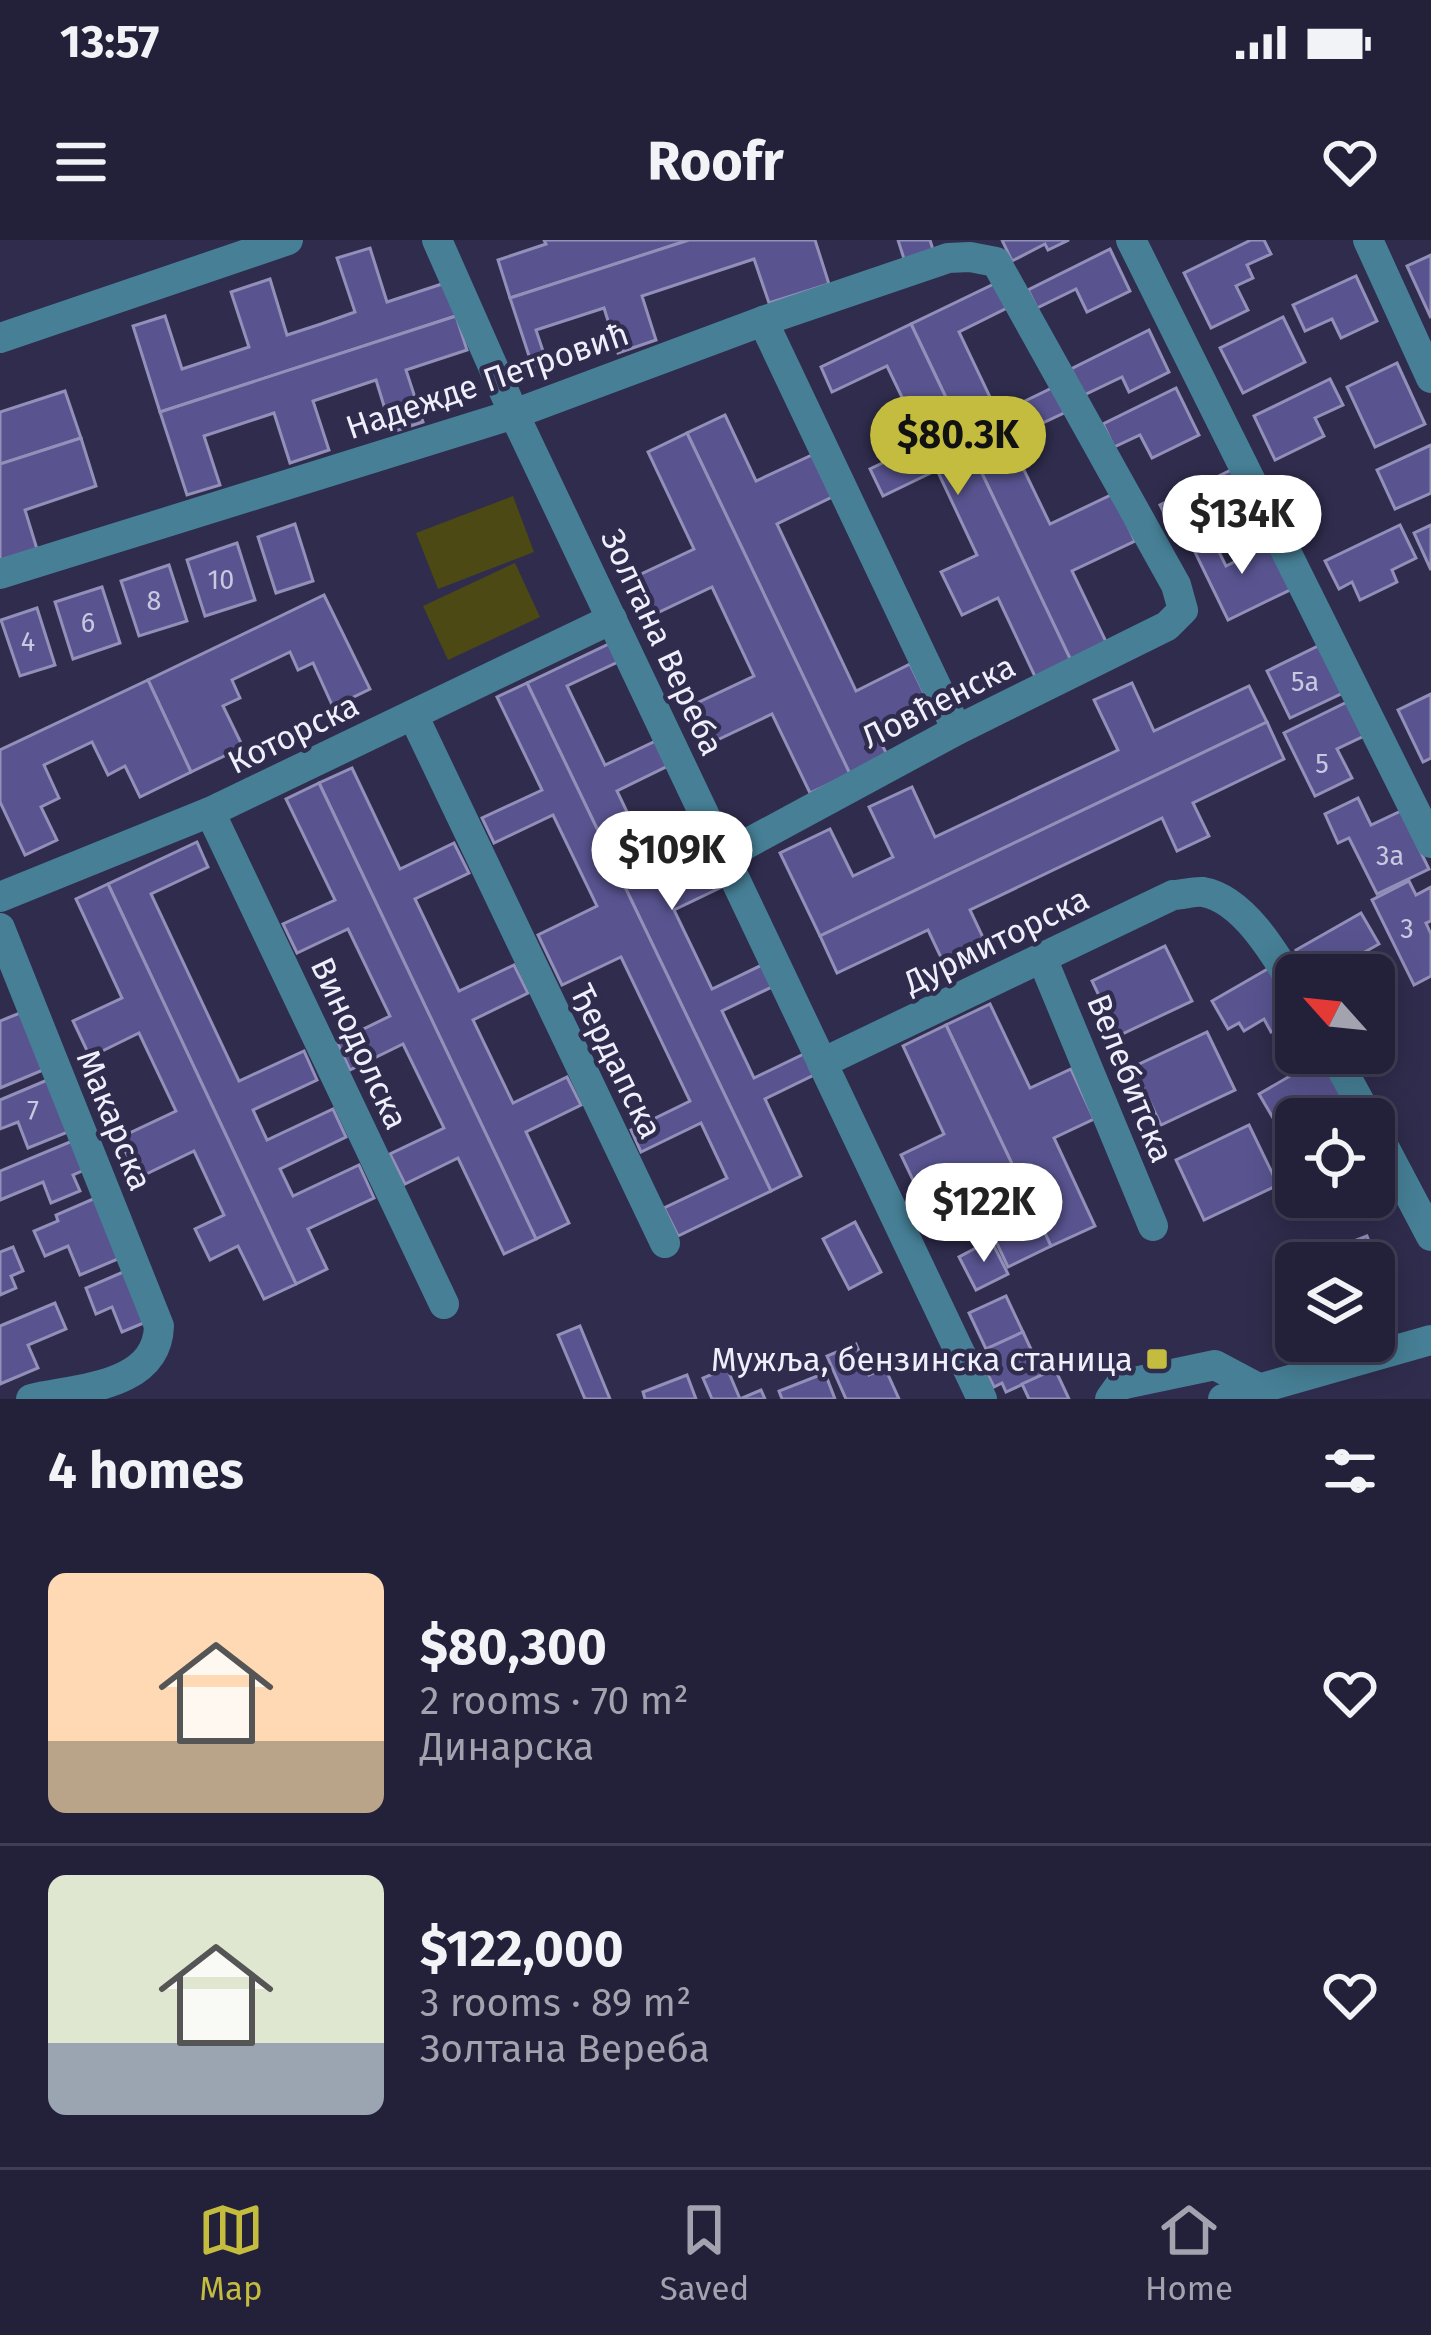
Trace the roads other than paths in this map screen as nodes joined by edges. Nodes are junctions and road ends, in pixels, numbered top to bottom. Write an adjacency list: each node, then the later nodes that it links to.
1 (287, 240): 6 (street)
2 (436, 240): 8 (street, Золтана Вереба)
3 (1131, 240): 15 (street)
4 (1368, 240): 7 (street)
5 (763, 321): 8 (street, Надежде Петровић); 10 (street, Надежде Петровић); 13 (street)
6 (0, 338)
7 (1431, 378)
8 (514, 414): 9 (street, Надежде Петровић); 11 (street, Золтана Вереба)
9 (0, 574)
10 (1183, 610): 13 (street, Ловћенска)
11 (612, 620): 12 (street, Которска); 16 (street, Золтана Вереба)
12 (412, 715): 14 (street, Которска); 25 (street, Ђердапска)
13 (957, 730): 16 (street, Ловћенска)
14 (210, 812): 17 (street, Которска); 26 (street, Винодолска)
15 (1431, 843)
16 (724, 856): 21 (street, Золтана Вереба)
17 (0, 898)
18 (1, 932): 29 (street, Макарска)
19 (1275, 957): 20 (street, Дурмиторска)
20 (1042, 958): 21 (street, Дурмиторска); 23 (street, Велебитска)
21 (822, 1063): 30 (street, Золтана Вереба)
22 (1395, 1168): 24 (street)
23 (1153, 1226)
24 (1431, 1236)
25 (664, 1243)
26 (444, 1304)
27 (1431, 1340): 28 (street)
28 (1262, 1390): 31 (street); 32 (street)
29 (31, 1399)
30 (982, 1399)
31 (1110, 1399)
32 (1223, 1399)

